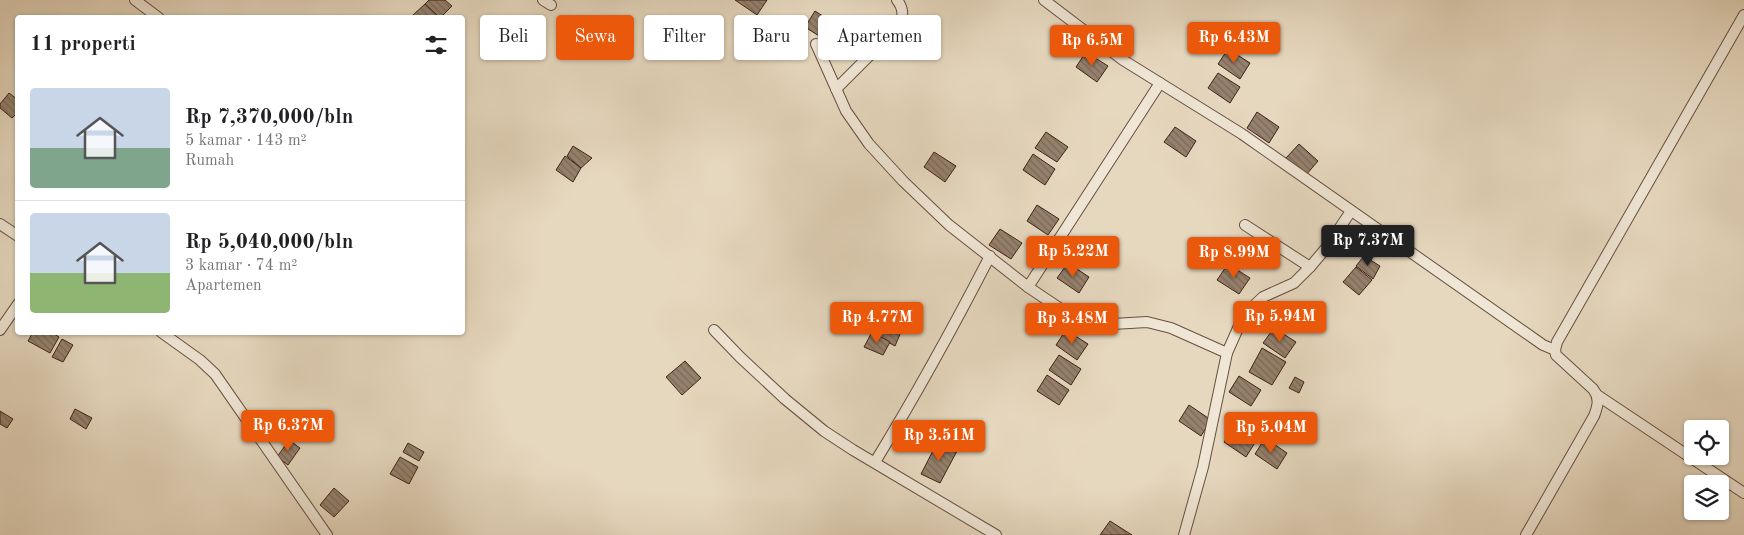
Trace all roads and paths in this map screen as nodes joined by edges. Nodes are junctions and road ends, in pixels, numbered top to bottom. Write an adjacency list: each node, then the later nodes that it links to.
1 (135, 0): 4 (street)
2 (897, 0): 8 (street)
3 (1044, 0): 7 (street)
4 (155, 15)
5 (1744, 15): 20 (street)
6 (816, 44): 8 (street)
7 (1160, 83): 9 (street); 15 (street)
8 (836, 89): 13 (street)
9 (1351, 211): 14 (street); 20 (street)
10 (0, 224): 12 (street)
11 (1245, 225): 14 (street)
12 (15, 234)
13 (990, 256): 15 (street); 23 (street)
14 (1310, 267): 21 (street)
15 (1028, 287): 21 (street)
16 (15, 308): 17 (street)
17 (0, 330)
18 (714, 330): 23 (street)
19 (165, 335): 25 (street)
20 (1555, 350): 22 (street)
21 (1227, 353): 27 (street)
22 (1597, 395): 24 (street); 28 (street)
23 (875, 462): 26 (street)
24 (1744, 493)
25 (327, 535)
26 (996, 535)
27 (1184, 535)
28 (1526, 535)

